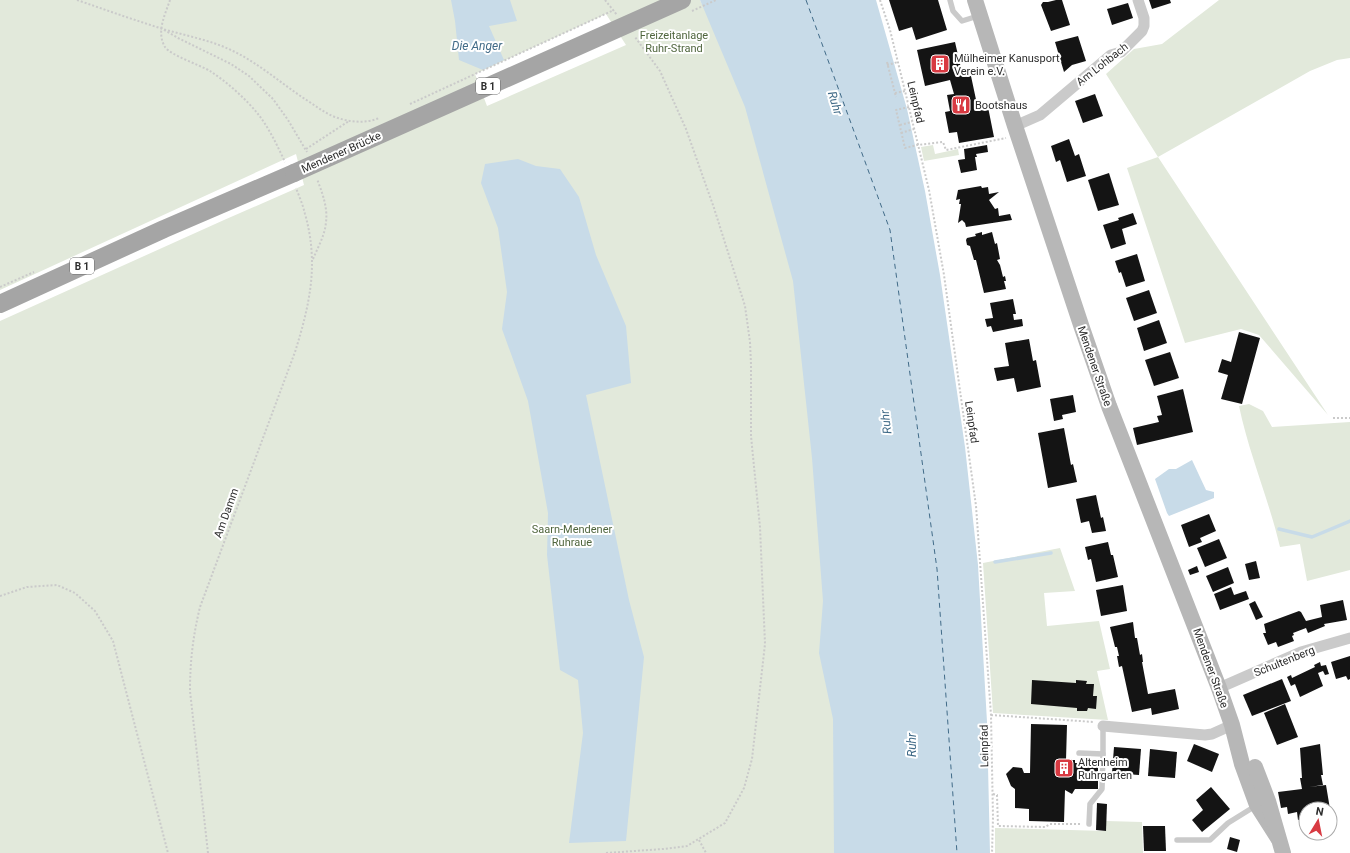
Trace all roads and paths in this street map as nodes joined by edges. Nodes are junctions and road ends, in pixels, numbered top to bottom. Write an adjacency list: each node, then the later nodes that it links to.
1 (77, 0): 11 (path)
2 (170, 0): 11 (path)
3 (606, 0): 9 (path)
4 (682, 0): 29 (main road, Mendener Brücke / B 1, bridge)
5 (880, 0): 13 (path, Leinpfad)
6 (950, 0): 8 (lane)
7 (1138, 0): 24 (street, Am Lohbach)
8 (978, 8): 24 (main road, Mendener Straße)
9 (614, 10): 10 (path); 17 (path)
10 (619, 17)
11 (161, 28): 20 (path); 27 (path); 29 (path, Am Damm)
12 (634, 35): 46 (path)
13 (898, 62): 14 (path, Leinpfad); 15 (path)
14 (905, 91): 15 (path); 18 (path, Leinpfad)
15 (895, 93): 16 (path)
16 (896, 98)
17 (405, 106)
18 (909, 107): 21 (path, Leinpfad); 22 (path)
19 (384, 116): 20 (path)
20 (349, 121): 27 (path)
21 (912, 122): 22 (path); 23 (path, Leinpfad)
22 (900, 125): 25 (path)
23 (914, 129): 25 (path); 26 (path, Leinpfad)
24 (1010, 132): 26 (path); 37 (main road, Mendener Straße)
25 (901, 133): 26 (path)
26 (918, 144): 38 (path, Leinpfad)
27 (306, 149): 28 (path)
28 (309, 155)
29 (291, 174): 31 (path, Am Damm); 32 (main road, Mendener Brücke / B 1)
30 (316, 174): 31 (path)
31 (313, 259): 49 (path, Am Damm)
32 (0, 304)
33 (1333, 418): 34 (path)
34 (1350, 418)
35 (0, 596): 48 (path)
36 (1350, 638): 37 (street, Schultenberg)
37 (1219, 688): 39 (main road, Mendener Straße)
38 (991, 715): 40 (path); 43 (path, Leinpfad)
39 (1232, 725): 40 (street); 44 (main road, Mendener Straße)
40 (1103, 726): 42 (lane)
41 (1079, 753): 42 (lane)
42 (1103, 754): 45 (lane)
43 (993, 794): 45 (path); 52 (path, Leinpfad)
44 (1263, 803): 47 (lane); 53 (main road, Mendener Straße)
45 (1089, 824)
46 (698, 840): 50 (path); 51 (path)
47 (1177, 840)
48 (168, 853)
49 (208, 853)
50 (606, 853)
51 (706, 853)
52 (992, 853)
53 (1284, 853)

